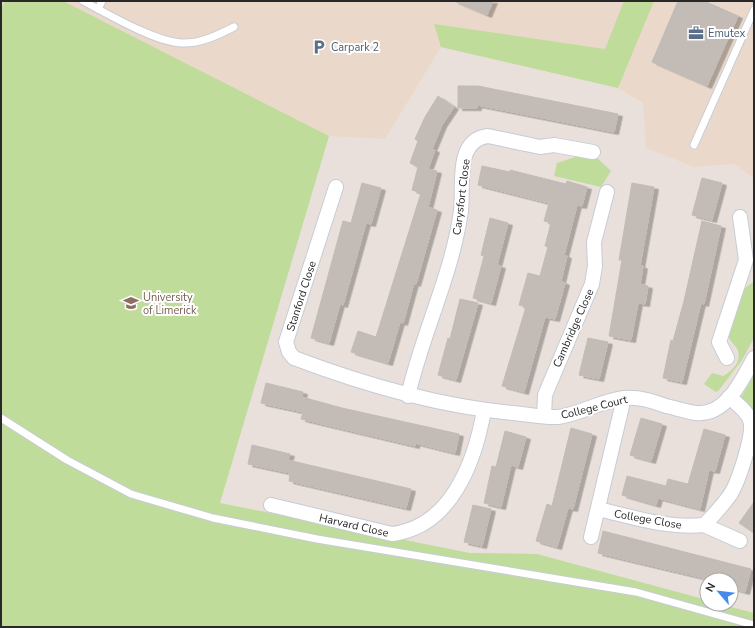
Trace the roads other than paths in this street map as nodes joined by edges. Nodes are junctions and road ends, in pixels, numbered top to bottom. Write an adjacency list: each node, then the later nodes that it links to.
1 (83, 1): 3 (lane)
2 (102, 1): 3 (lane)
3 (98, 9): 5 (lane)
4 (754, 10): 6 (lane)
5 (234, 27)
6 (694, 145)
7 (593, 152): 14 (street, Carysfort Close)
8 (336, 186): 14 (street, Stanford Close)
9 (607, 192): 18 (street, Cambridge Close)
10 (740, 217): 11 (street)
11 (750, 263): 12 (street)
12 (727, 358)
13 (754, 358): 15 (street, College Court)
14 (408, 396): 17 (street, College Court)
15 (729, 397): 16 (street, College Court); 20 (street)
16 (624, 398): 18 (street, College Court); 22 (street, College Close)
17 (484, 410): 18 (street, College Court); 21 (street, Harvard Close)
18 (544, 416)
19 (1, 418): 26 (lane)
20 (751, 448): 23 (street)
21 (271, 505)
22 (598, 509): 23 (street, College Close); 24 (street, College Close)
23 (704, 525): 25 (street)
24 (591, 537)
25 (740, 541)
26 (754, 625)

